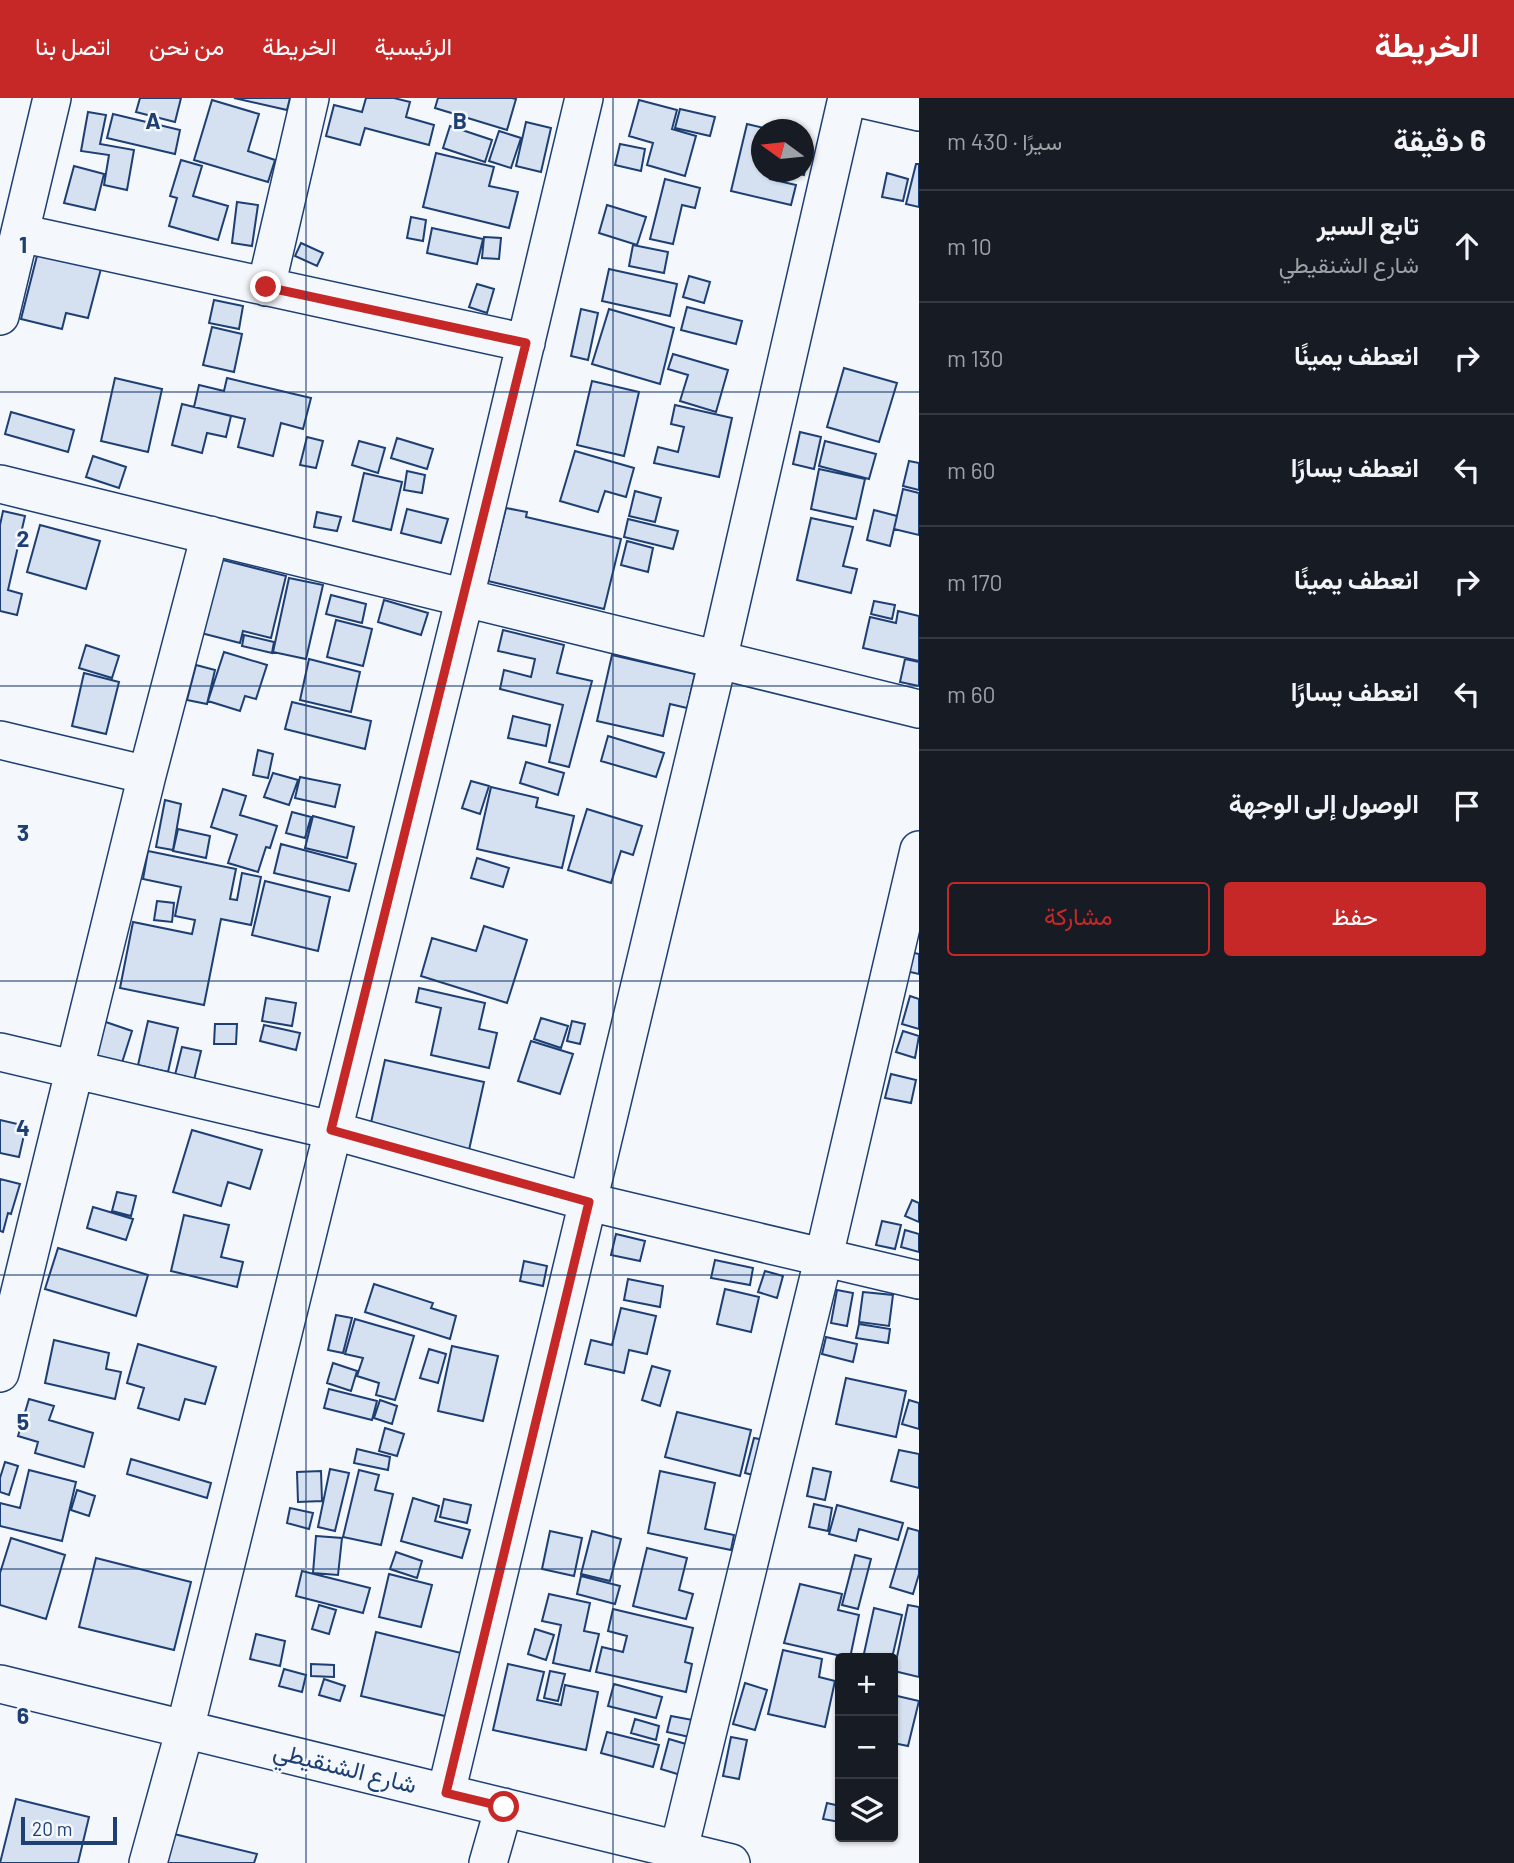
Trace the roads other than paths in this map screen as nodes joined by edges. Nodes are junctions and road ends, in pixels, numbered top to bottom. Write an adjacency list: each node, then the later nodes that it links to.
1 (52, 98): 7 (street)
2 (310, 98): 8 (street)
3 (584, 98): 10 (street)
4 (847, 98): 14 (street)
5 (858, 98): 6 (street)
6 (914, 106)
7 (20, 233): 8 (street); 9 (street)
8 (266, 287): 10 (street)
9 (0, 316)
10 (526, 343): 13 (street)
11 (0, 484): 12 (street)
12 (210, 535): 13 (street); 17 (street)
13 (465, 597): 14 (street); 21 (street)
14 (718, 660): 15 (street); 22 (street)
15 (919, 709)
16 (0, 740): 17 (street)
17 (147, 775): 20 (street)
18 (919, 850): 23 (street)
19 (0, 1052): 20 (street)
20 (75, 1070): 21 (street); 25 (street)
21 (331, 1130): 22 (street); 27 (street)
22 (589, 1202): 23 (street); 28 (street)
23 (824, 1256): 24 (street); 30 (street)
24 (919, 1280)
25 (0, 1373)
26 (0, 1684): 27 (street, شارع الشنقيطي)
27 (184, 1729): 28 (street, شارع الشنقيطي); 31 (street)
28 (446, 1793): 29 (street, شارع الشنقيطي)
29 (504, 1807): 30 (street, شارع الشنقيطي); 32 (street)
30 (679, 1849): 33 (street, شارع الشنقيطي)
31 (148, 1863)
32 (488, 1863)
33 (731, 1863)

